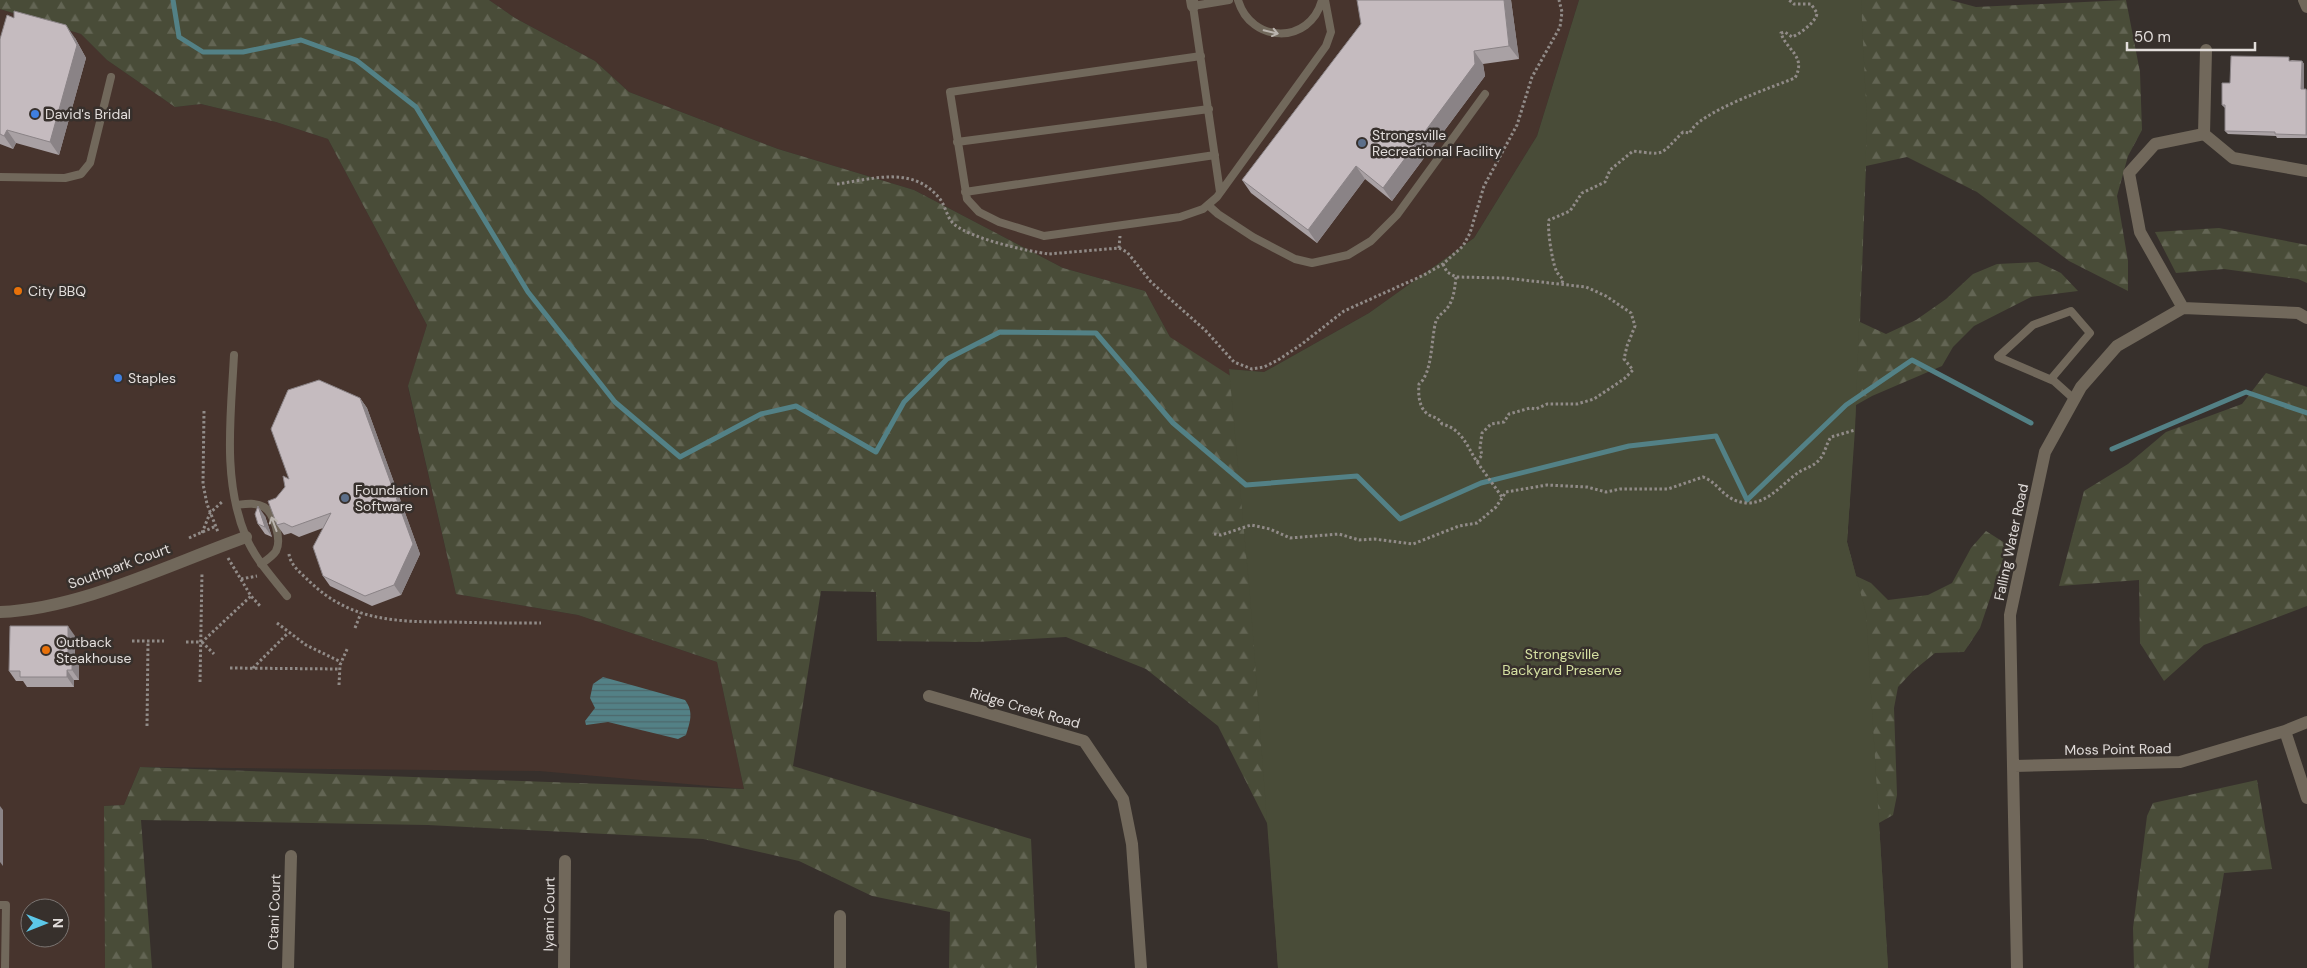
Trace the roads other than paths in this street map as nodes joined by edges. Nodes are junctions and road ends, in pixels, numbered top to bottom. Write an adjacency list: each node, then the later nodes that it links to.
1 (1229, 0): 5 (lane)
2 (1238, 0): 3 (lane, one-way to 3)
3 (1324, 0): 18 (lane)
4 (2304, 0): 6 (street)
5 (1193, 3): 8 (lane)
6 (2307, 7)
7 (2206, 50): 12 (street)
8 (1201, 56): 11 (lane); 13 (lane)
9 (111, 77): 16 (lane)
10 (1485, 94): 19 (lane)
11 (1209, 109): 13 (lane); 14 (lane)
12 (2204, 134): 15 (street); 20 (street)
13 (957, 142): 17 (lane)
14 (1216, 155): 17 (lane); 18 (lane)
15 (2307, 172)
16 (0, 177)
17 (965, 192): 19 (lane)
18 (1220, 192): 19 (lane)
19 (1208, 205)
20 (2182, 308): 21 (street); 24 (street, Falling Water Road)
21 (2307, 318)
22 (234, 356): 25 (lane)
23 (2051, 379): 23 (lane); 24 (lane)
24 (2074, 400): 33 (street, Falling Water Road)
25 (236, 505): 26 (lane); 27 (lane, one-way to 25)
26 (246, 537): 27 (lane); 29 (street, Southpark Court)
27 (261, 564): 28 (lane)
28 (287, 596)
29 (0, 612)
30 (929, 696): 43 (street, Ridge Creek Road)
31 (2307, 722): 32 (street, Moss Point Road)
32 (2285, 731): 33 (street, Moss Point Road); 34 (street)
33 (2014, 766): 44 (street, Falling Water Road)
34 (2307, 798)
35 (291, 856): 40 (street, Otani Court)
36 (565, 861): 41 (street, Iyami Court)
37 (0, 905): 39 (lane)
38 (840, 916): 42 (street)
39 (5, 968)
40 (288, 968)
41 (564, 968)
42 (840, 968)
43 (1141, 968)
44 (2017, 968)

